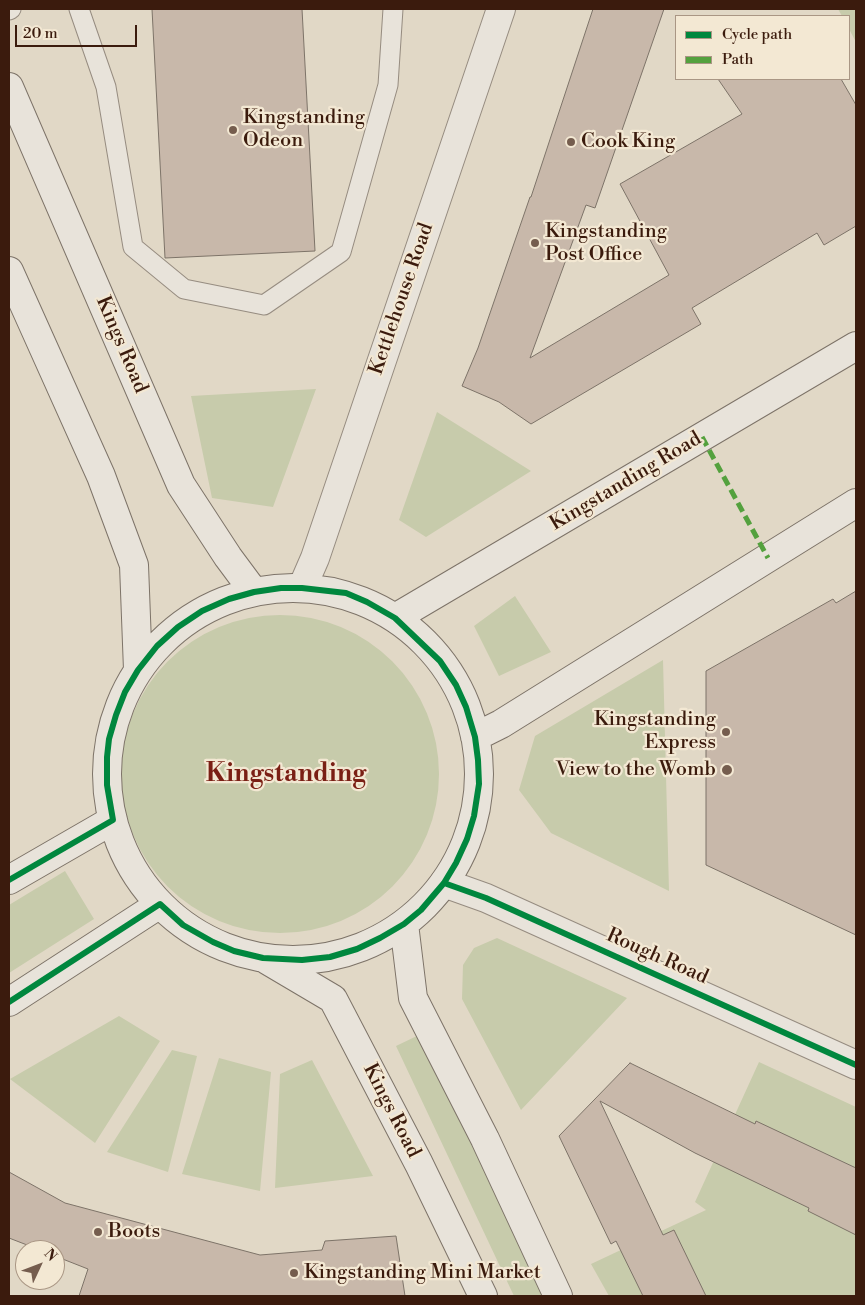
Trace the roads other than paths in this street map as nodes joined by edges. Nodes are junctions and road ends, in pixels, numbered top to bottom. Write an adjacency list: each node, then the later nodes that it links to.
1 (79, 9): 2 (lane)
2 (393, 9)
3 (494, 11): 8 (main road, Kettlehouse Road)
4 (9, 87): 9 (main road, Kings Road)
5 (9, 271): 11 (main road)
6 (856, 346): 10 (main road, Kingstanding Road)
7 (856, 503): 12 (main road)
8 (302, 588): 9 (main road); 10 (main road)
9 (254, 592): 11 (main road)
10 (395, 618): 12 (main road)
11 (138, 670): 13 (main road)
12 (475, 738): 15 (main road)
13 (113, 820): 14 (main road); 16 (main road)
14 (9, 880)
15 (444, 883): 17 (main road); 20 (main road, Rough Road)
16 (160, 904): 18 (main road); 19 (main road)
17 (404, 924): 18 (main road); 22 (main road)
18 (263, 958): 21 (main road, Kings Road)
19 (9, 1002)
20 (856, 1064)
21 (483, 1296)
22 (558, 1296)

